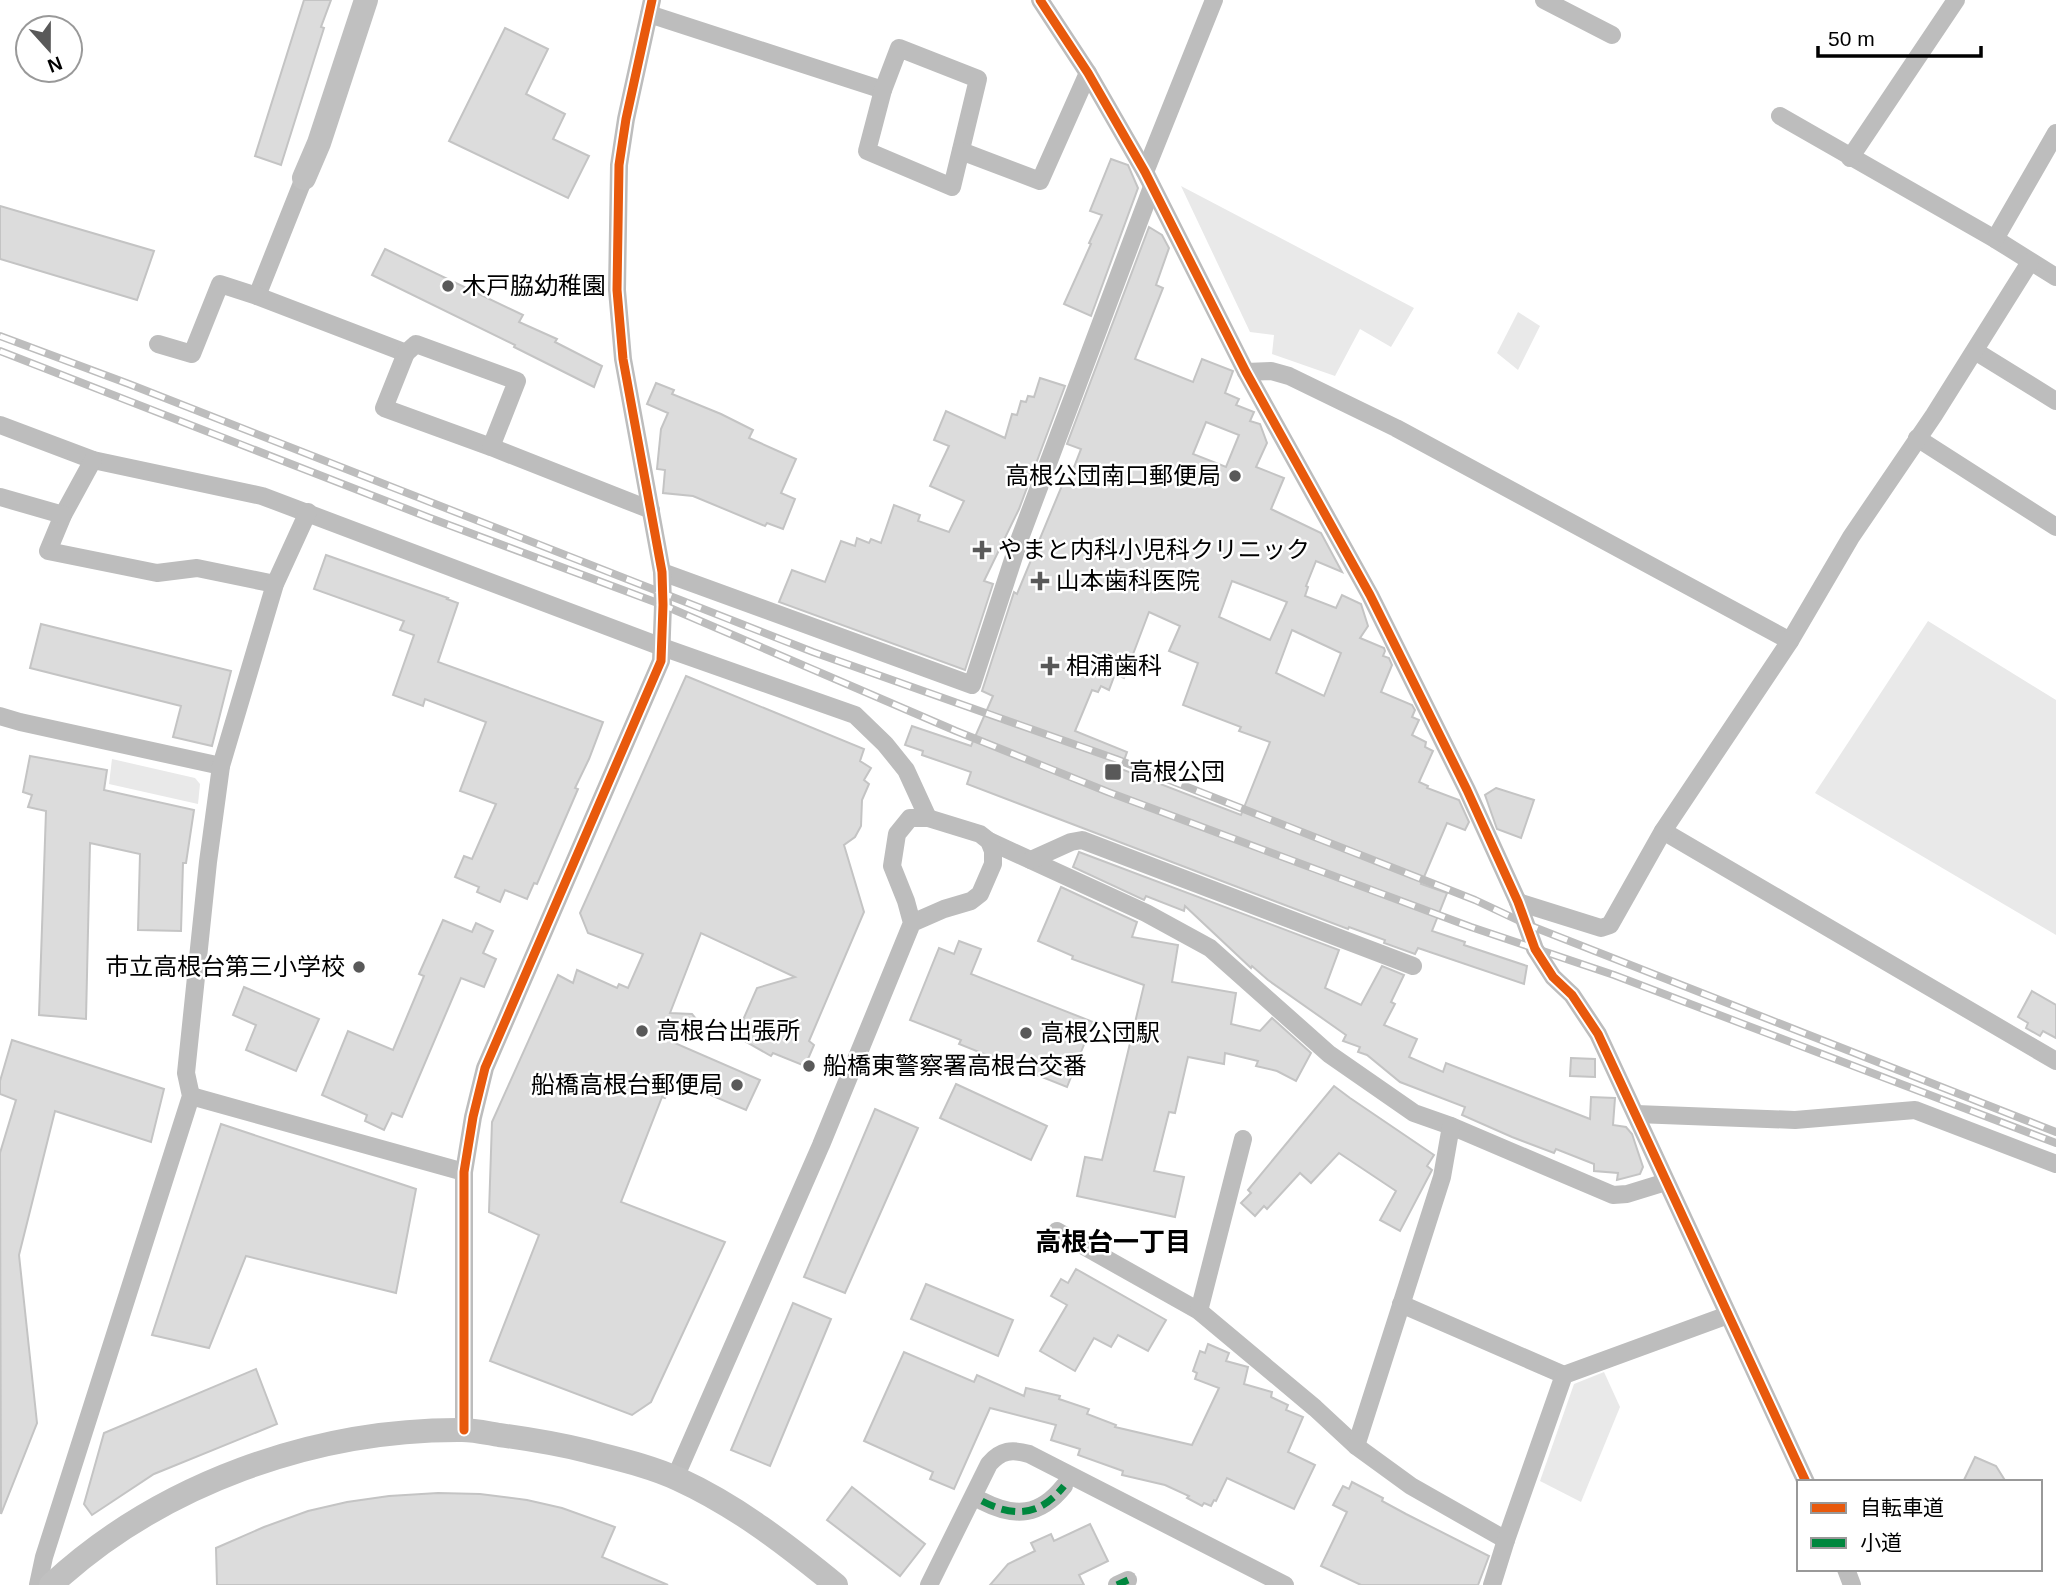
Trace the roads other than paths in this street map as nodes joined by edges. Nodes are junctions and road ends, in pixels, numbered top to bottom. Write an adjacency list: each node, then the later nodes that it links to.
1 (366, 0): 14 (street)
2 (1040, 0): 8 (street)
3 (1214, 0): 15 (street)
4 (1544, 0): 7 (street)
5 (1956, 0): 13 (street)
6 (651, 7): 9 (street); 30 (street)
7 (1612, 35)
8 (1088, 73): 12 (street); 15 (street)
9 (883, 90): 12 (street); 12 (street)
10 (1780, 117): 13 (street)
11 (2056, 133): 16 (street)
12 (961, 151)
13 (1850, 158): 16 (street)
14 (304, 178): 19 (street)
15 (1148, 179): 23 (street); 34 (street)
16 (1995, 239): 17 (street)
17 (2030, 262): 18 (street); 21 (street)
18 (2056, 278)
19 (257, 296): 20 (street); 22 (street)
20 (158, 344)
21 (1975, 351): 24 (street); 26 (street)
22 (406, 353): 27 (street); 27 (street)
23 (1245, 372): 36 (street); 45 (street)
24 (2056, 401)
25 (0, 425): 28 (street)
26 (1917, 438): 33 (street); 36 (street)
27 (491, 447): 30 (street)
28 (93, 460): 31 (street); 32 (street)
29 (0, 497): 32 (street)
30 (651, 510): 34 (street)
31 (308, 512): 35 (street); 37 (street)
32 (63, 515): 35 (street)
33 (2056, 527)
34 (662, 572): 37 (street)
35 (275, 584): 39 (street)
36 (1790, 641): 41 (street)
37 (662, 647): 40 (street); 55 (street)
38 (0, 716): 39 (street)
39 (221, 765): 50 (street)
40 (919, 818): 42 (street); 44 (street)
41 (1663, 831): 45 (street); 49 (street)
42 (989, 841): 43 (street); 46 (street)
43 (1031, 860): 48 (street); 52 (street)
44 (906, 901): 46 (street); 47 (street)
45 (1518, 902): 51 (street)
46 (944, 909): 47 (street)
47 (912, 923): 64 (street)
48 (1413, 966)
49 (2056, 1061)
50 (191, 1096): 55 (street); 69 (street)
51 (1636, 1114): 54 (street); 56 (street)
52 (1451, 1126): 56 (street); 58 (street)
53 (1243, 1139): 59 (street)
54 (2056, 1164)
55 (464, 1172): 62 (street)
56 (1666, 1182): 60 (street)
57 (1057, 1231): 59 (street)
58 (1401, 1304): 61 (street); 63 (street)
59 (1199, 1311): 63 (street)
60 (1728, 1315): 61 (street); 65 (street)
61 (1564, 1375): 68 (street)
62 (464, 1430): 64 (street); 70 (street)
63 (1356, 1446): 68 (street)
64 (675, 1478): 71 (street)
65 (1805, 1480)
66 (1063, 1486): 67 (street)
67 (982, 1501)
68 (1506, 1540): 74 (street)
69 (38, 1585)
70 (51, 1585)
71 (836, 1585)
72 (929, 1585): 73 (street)
73 (1286, 1585)
74 (1492, 1585)

